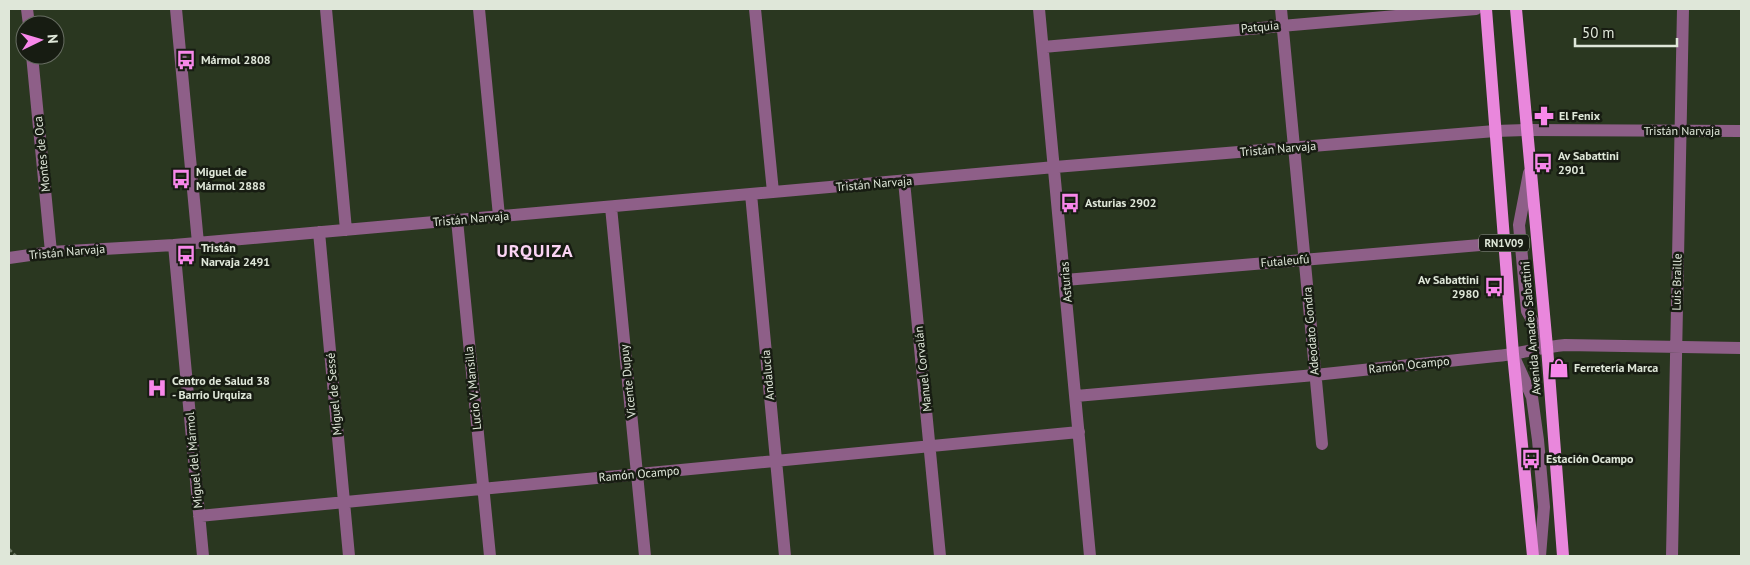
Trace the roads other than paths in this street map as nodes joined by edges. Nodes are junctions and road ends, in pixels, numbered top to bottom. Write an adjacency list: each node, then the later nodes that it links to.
1 (176, 9): 28 (street)
2 (326, 9): 26 (street)
3 (479, 9): 24 (street)
4 (755, 9): 21 (street)
5 (1039, 9): 12 (street, Asturias)
6 (1281, 9): 11 (street, Adeodato Gondra)
7 (1476, 9): 11 (street, Patquia)
8 (1486, 9): 16 (main road, Avenida Amadeo Sabattini / RN1V09)
9 (1516, 9): 14 (main road, Avenida Amadeo Sabattini / RN1V09)
10 (1683, 9): 15 (street, Luis Braille)
11 (1283, 25): 12 (street, Patquia); 18 (street, Adeodato Gondra)
12 (1043, 46): 19 (street, Asturias)
13 (33, 65): 31 (street, Montes de Oca)
14 (1526, 130): 15 (street, Tristán Narvaja); 16 (street, Tristán Narvaja); 35 (main road, Avenida Amadeo Sabattini / RN1V09)
15 (1680, 131): 17 (street, Tristán Narvaja); 36 (street, Luis Braille)
16 (1495, 132): 18 (street, Tristán Narvaja); 29 (main road, Avenida Amadeo Sabattini / RN1V09)
17 (1741, 132)
18 (1294, 148): 19 (street, Tristán Narvaja); 33 (street, Adeodato Gondra)
19 (1055, 167): 20 (street, Tristán Narvaja); 34 (street, Asturias)
20 (904, 181): 21 (street, Tristán Narvaja); 43 (street, Manuel Corvalán)
21 (773, 192): 22 (street, Tristán Narvaja)
22 (751, 194): 23 (street, Tristán Narvaja); 44 (street, Andalucía)
23 (611, 207): 24 (street, Tristán Narvaja); 45 (street, Vicente Dupuy)
24 (499, 216): 25 (street, Tristán Narvaja)
25 (457, 220): 26 (street, Tristán Narvaja); 46 (street, Lucio V. Mansilla)
26 (346, 230): 27 (street, Tristán Narvaja)
27 (319, 232): 28 (street, Tristán Narvaja); 47 (street, Miguel de Sessé)
28 (198, 243): 30 (street, Tristán Narvaja)
29 (1504, 243): 33 (street, Futaleufú); 38 (main road, Avenida Amadeo Sabattini / RN1V09)
30 (174, 245): 31 (street, Tristán Narvaja); 48 (street, Miguel del Mármol)
31 (51, 252): 32 (street, Tristán Narvaja)
32 (9, 258)
33 (1304, 260): 34 (street, Futaleufú); 39 (street, Adeodato Gondra)
34 (1065, 280): 40 (street, Asturias)
35 (1547, 347): 36 (street, Ramón Ocampo); 38 (street, Ramón Ocampo); 58 (main road, Avenida Amadeo Sabattini / RN1V09)
36 (1676, 347): 37 (street, Ramón Ocampo); 59 (street, Luis Braille)
37 (1741, 348)
38 (1513, 354): 39 (street, Ramón Ocampo); 56 (main road, Avenida Amadeo Sabattini / RN1V09); 57 (street)
39 (1315, 375): 40 (street, Ramón Ocampo); 42 (street, Adeodato Gondra)
40 (1076, 396): 41 (street, Asturias)
41 (1079, 432): 43 (street, Ramón Ocampo); 55 (street, Asturias)
42 (1322, 444)
43 (931, 447): 44 (street, Ramón Ocampo); 54 (street, Manuel Corvalán)
44 (776, 461): 45 (street, Ramón Ocampo); 53 (street, Andalucía)
45 (637, 474): 46 (street, Ramón Ocampo); 52 (street, Vicente Dupuy)
46 (484, 489): 47 (street, Ramón Ocampo); 51 (street, Lucio V. Mansilla)
47 (344, 502): 48 (street, Ramón Ocampo); 50 (street, Miguel de Sessé)
48 (199, 516): 49 (street, Miguel del Mármol)
49 (203, 556)
50 (349, 556)
51 (490, 556)
52 (645, 556)
53 (785, 556)
54 (940, 556)
55 (1090, 556)
56 (1533, 556)
57 (1540, 556)
58 (1564, 556)
59 (1672, 556)

